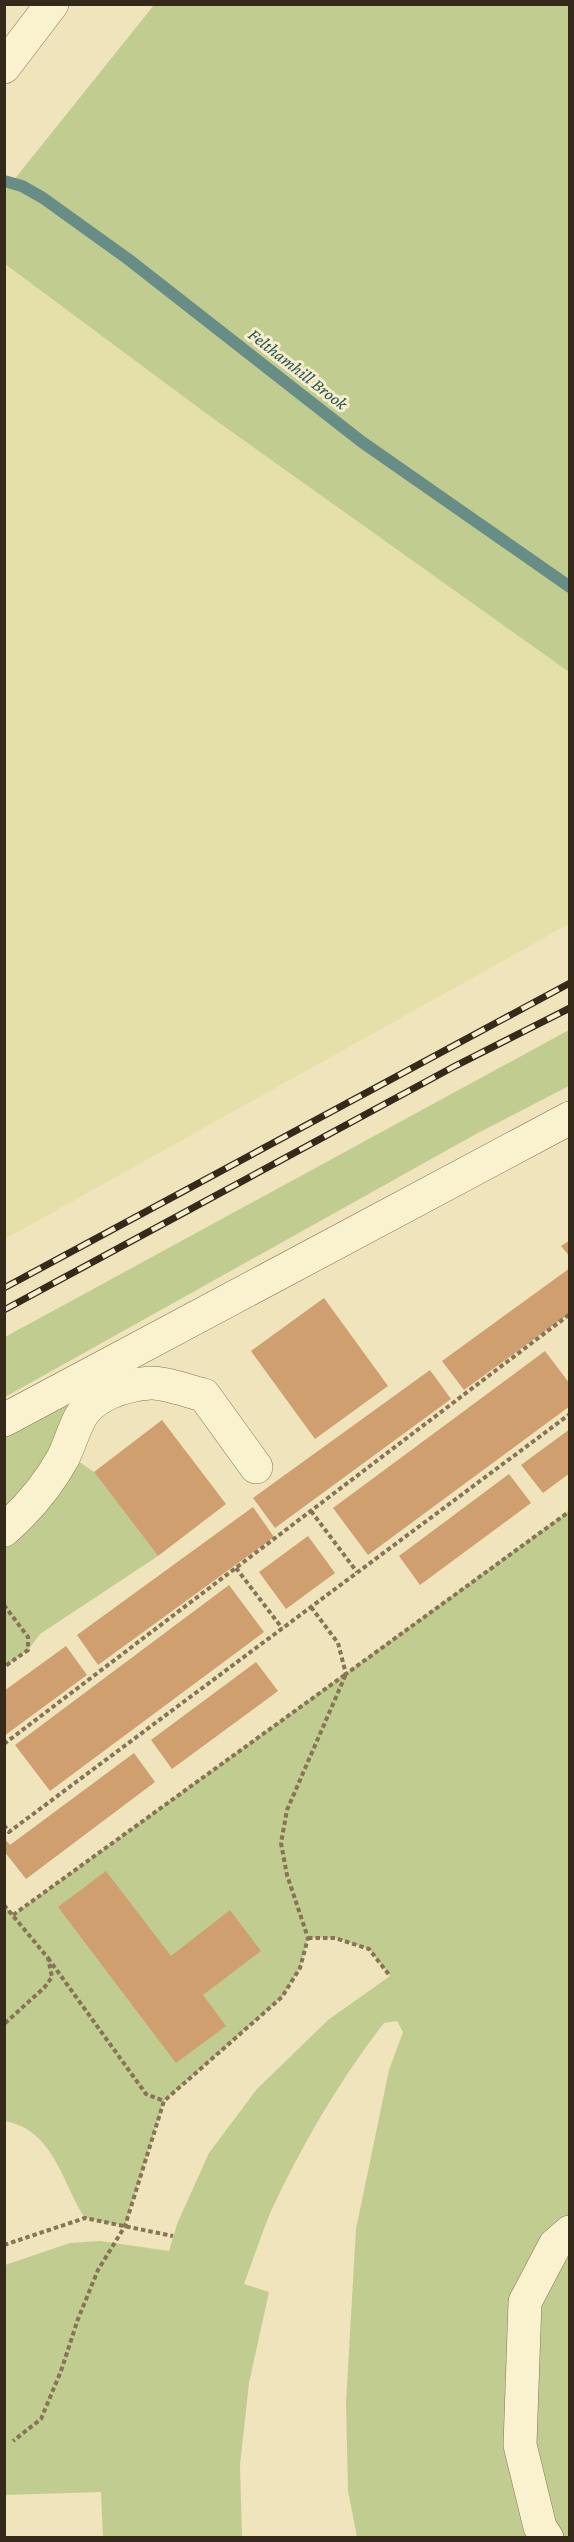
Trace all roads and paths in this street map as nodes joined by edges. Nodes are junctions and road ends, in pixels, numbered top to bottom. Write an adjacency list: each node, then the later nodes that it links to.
1 (52, 4): 2 (lane)
2 (4, 67)
3 (570, 1118): 5 (lane)
4 (570, 1314): 12 (path)
5 (138, 1350): 6 (lane); 7 (lane)
6 (80, 1379): 9 (lane); 10 (lane)
7 (152, 1383): 9 (lane); 11 (lane)
8 (570, 1414): 16 (path)
9 (80, 1418): 14 (lane)
10 (4, 1420)
11 (256, 1467)
12 (311, 1511): 15 (path); 16 (path)
13 (570, 1511): 21 (path)
14 (4, 1530)
15 (236, 1568): 19 (path); 22 (path)
16 (357, 1572): 18 (path)
17 (4, 1605): 20 (path)
18 (311, 1607): 19 (path); 21 (path)
19 (282, 1628): 23 (path)
20 (4, 1667)
21 (346, 1674): 25 (path); 26 (path)
22 (4, 1744)
23 (4, 1825)
24 (4, 1905): 25 (path)
25 (13, 1915): 27 (path)
26 (308, 1938): 28 (path); 30 (path)
27 (48, 1958): 29 (path); 30 (path)
28 (390, 1976)
29 (4, 2024)
30 (164, 2101): 31 (path)
31 (126, 2226): 33 (path); 34 (path); 35 (path)
32 (570, 2232): 36 (lane)
33 (173, 2236)
34 (4, 2245)
35 (13, 2441)
36 (547, 2538)

